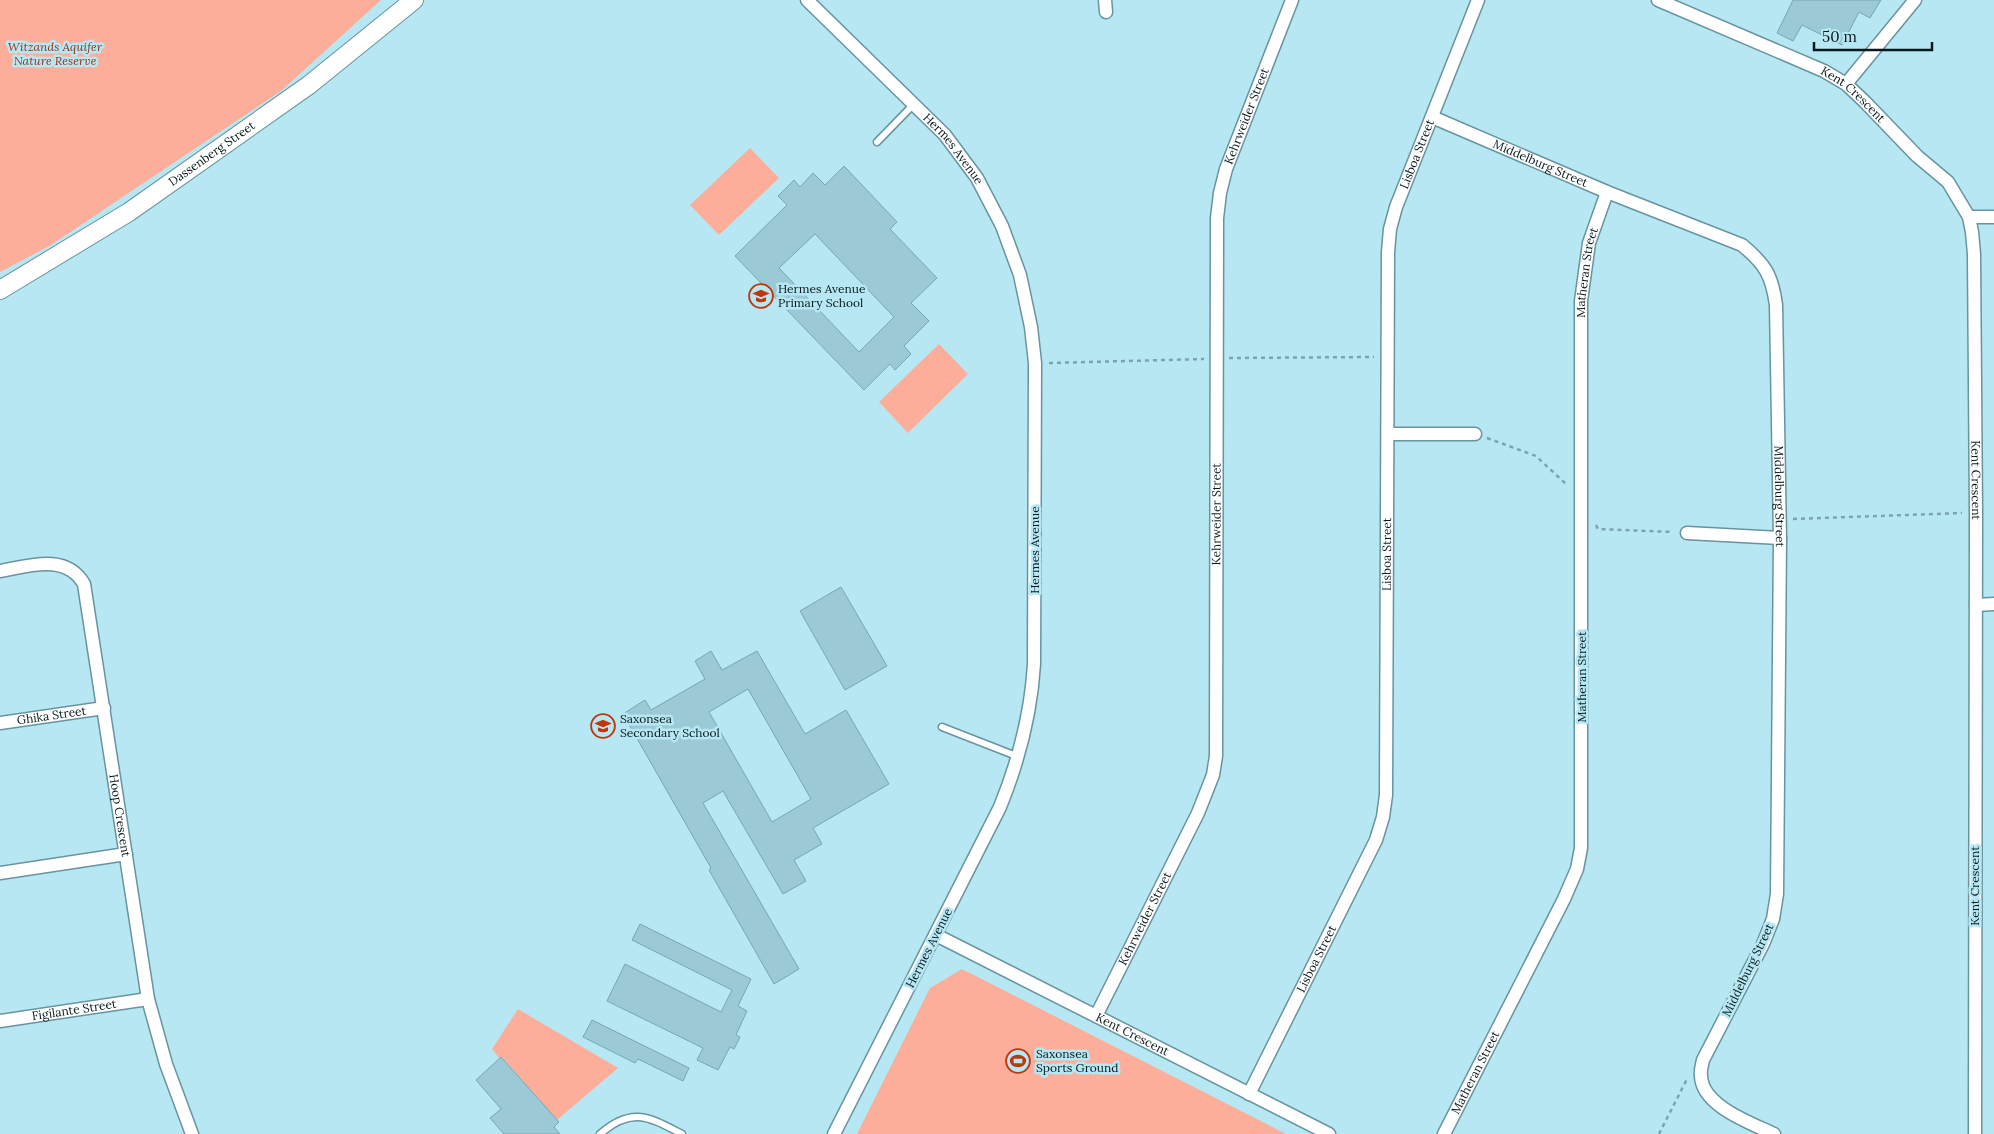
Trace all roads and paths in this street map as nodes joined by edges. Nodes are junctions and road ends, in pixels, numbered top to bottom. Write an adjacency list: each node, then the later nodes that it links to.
1 (414, 0): 15 (main road, Dassenberg Street)
2 (1292, 0): 33 (street, Kehrweider Street)
3 (1478, 0): 10 (street, Lisboa Street)
4 (1658, 0): 7 (street, Kent Crescent)
5 (1915, 0): 8 (street)
6 (811, 1): 9 (street, Hermes Avenue)
7 (1683, 5): 8 (street, Kent Crescent)
8 (1846, 84): 13 (street, Kent Crescent)
9 (914, 104): 11 (lane); 28 (street, Hermes Avenue)
10 (1432, 116): 12 (street, Middelburg Street); 16 (street, Lisboa Street)
11 (877, 142)
12 (1607, 192): 21 (street, Middelburg Street); 42 (street, Matheran Street)
13 (1969, 217): 14 (street); 18 (street, Kent Crescent)
14 (1994, 217)
15 (0, 290)
16 (1388, 434): 17 (street); 36 (street, Lisboa Street)
17 (1475, 434)
18 (1976, 513): 19 (path); 24 (street, Kent Crescent)
19 (1790, 519)
20 (1687, 533): 21 (street)
21 (1780, 538): 35 (street, Middelburg Street)
22 (0, 571): 25 (street, Hoop Crescent)
23 (1994, 604): 24 (street)
24 (1976, 605): 45 (street, Kent Crescent)
25 (104, 708): 26 (street, Ghika Street); 29 (street, Hoop Crescent)
26 (0, 723)
27 (942, 728): 28 (lane)
28 (1019, 757): 31 (street, Hermes Avenue)
29 (126, 854): 30 (street); 32 (street, Hoop Crescent)
30 (0, 872)
31 (936, 935): 33 (street, Kent Crescent); 40 (street, Hermes Avenue)
32 (148, 999): 34 (street, Figilante Street); 37 (street, Hoop Crescent)
33 (1096, 1016): 36 (street, Kent Crescent)
34 (0, 1022)
35 (1700, 1077): 43 (path); 44 (street)
36 (1249, 1094): 41 (street, Kent Crescent)
37 (192, 1134)
38 (600, 1134): 39 (lane)
39 (682, 1134)
40 (834, 1134)
41 (1329, 1134)
42 (1444, 1134)
43 (1659, 1134)
44 (1774, 1134)
45 (1975, 1134)

